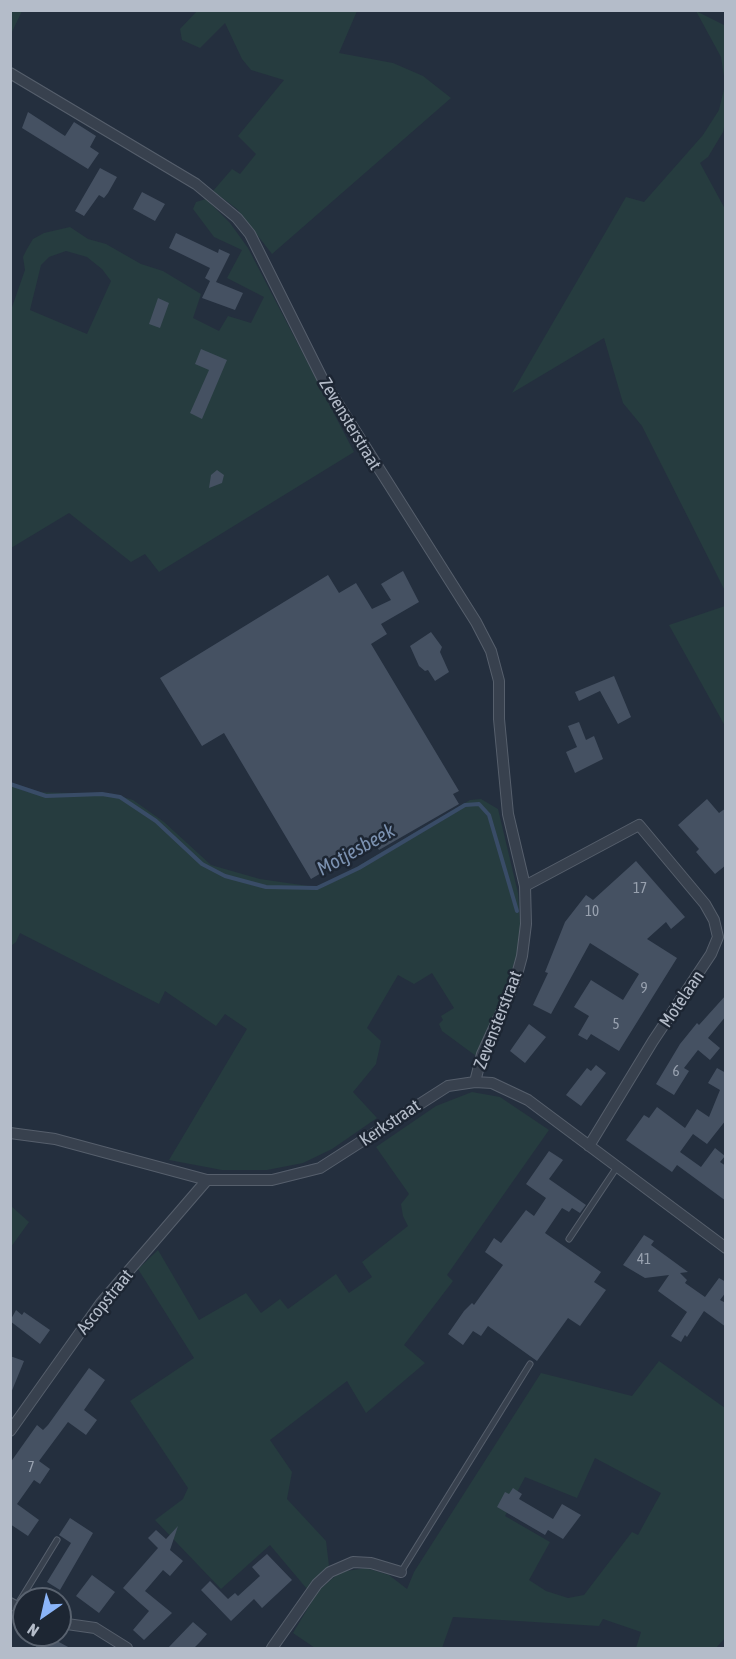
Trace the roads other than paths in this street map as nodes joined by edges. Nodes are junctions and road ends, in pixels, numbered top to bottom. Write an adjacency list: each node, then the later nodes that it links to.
1 (10, 73): 2 (street, Zevensterstraat)
2 (525, 886): 3 (street, Zevensterstraat); 5 (street, Motelaan)
3 (475, 1082): 5 (street, Kerkstraat); 7 (street, Kerkstraat)
4 (10, 1133): 7 (street, Kerkstraat)
5 (589, 1146): 6 (street, Kerkstraat)
6 (617, 1167): 8 (lane); 9 (street, Kerkstraat)
7 (207, 1180): 11 (street, Ascopstraat)
8 (569, 1239)
9 (726, 1248)
10 (530, 1364): 13 (lane)
11 (10, 1431)
12 (57, 1540): 14 (lane)
13 (401, 1572): 17 (street)
14 (29, 1587)
15 (72, 1625): 16 (street)
16 (127, 1648)
17 (272, 1648)

